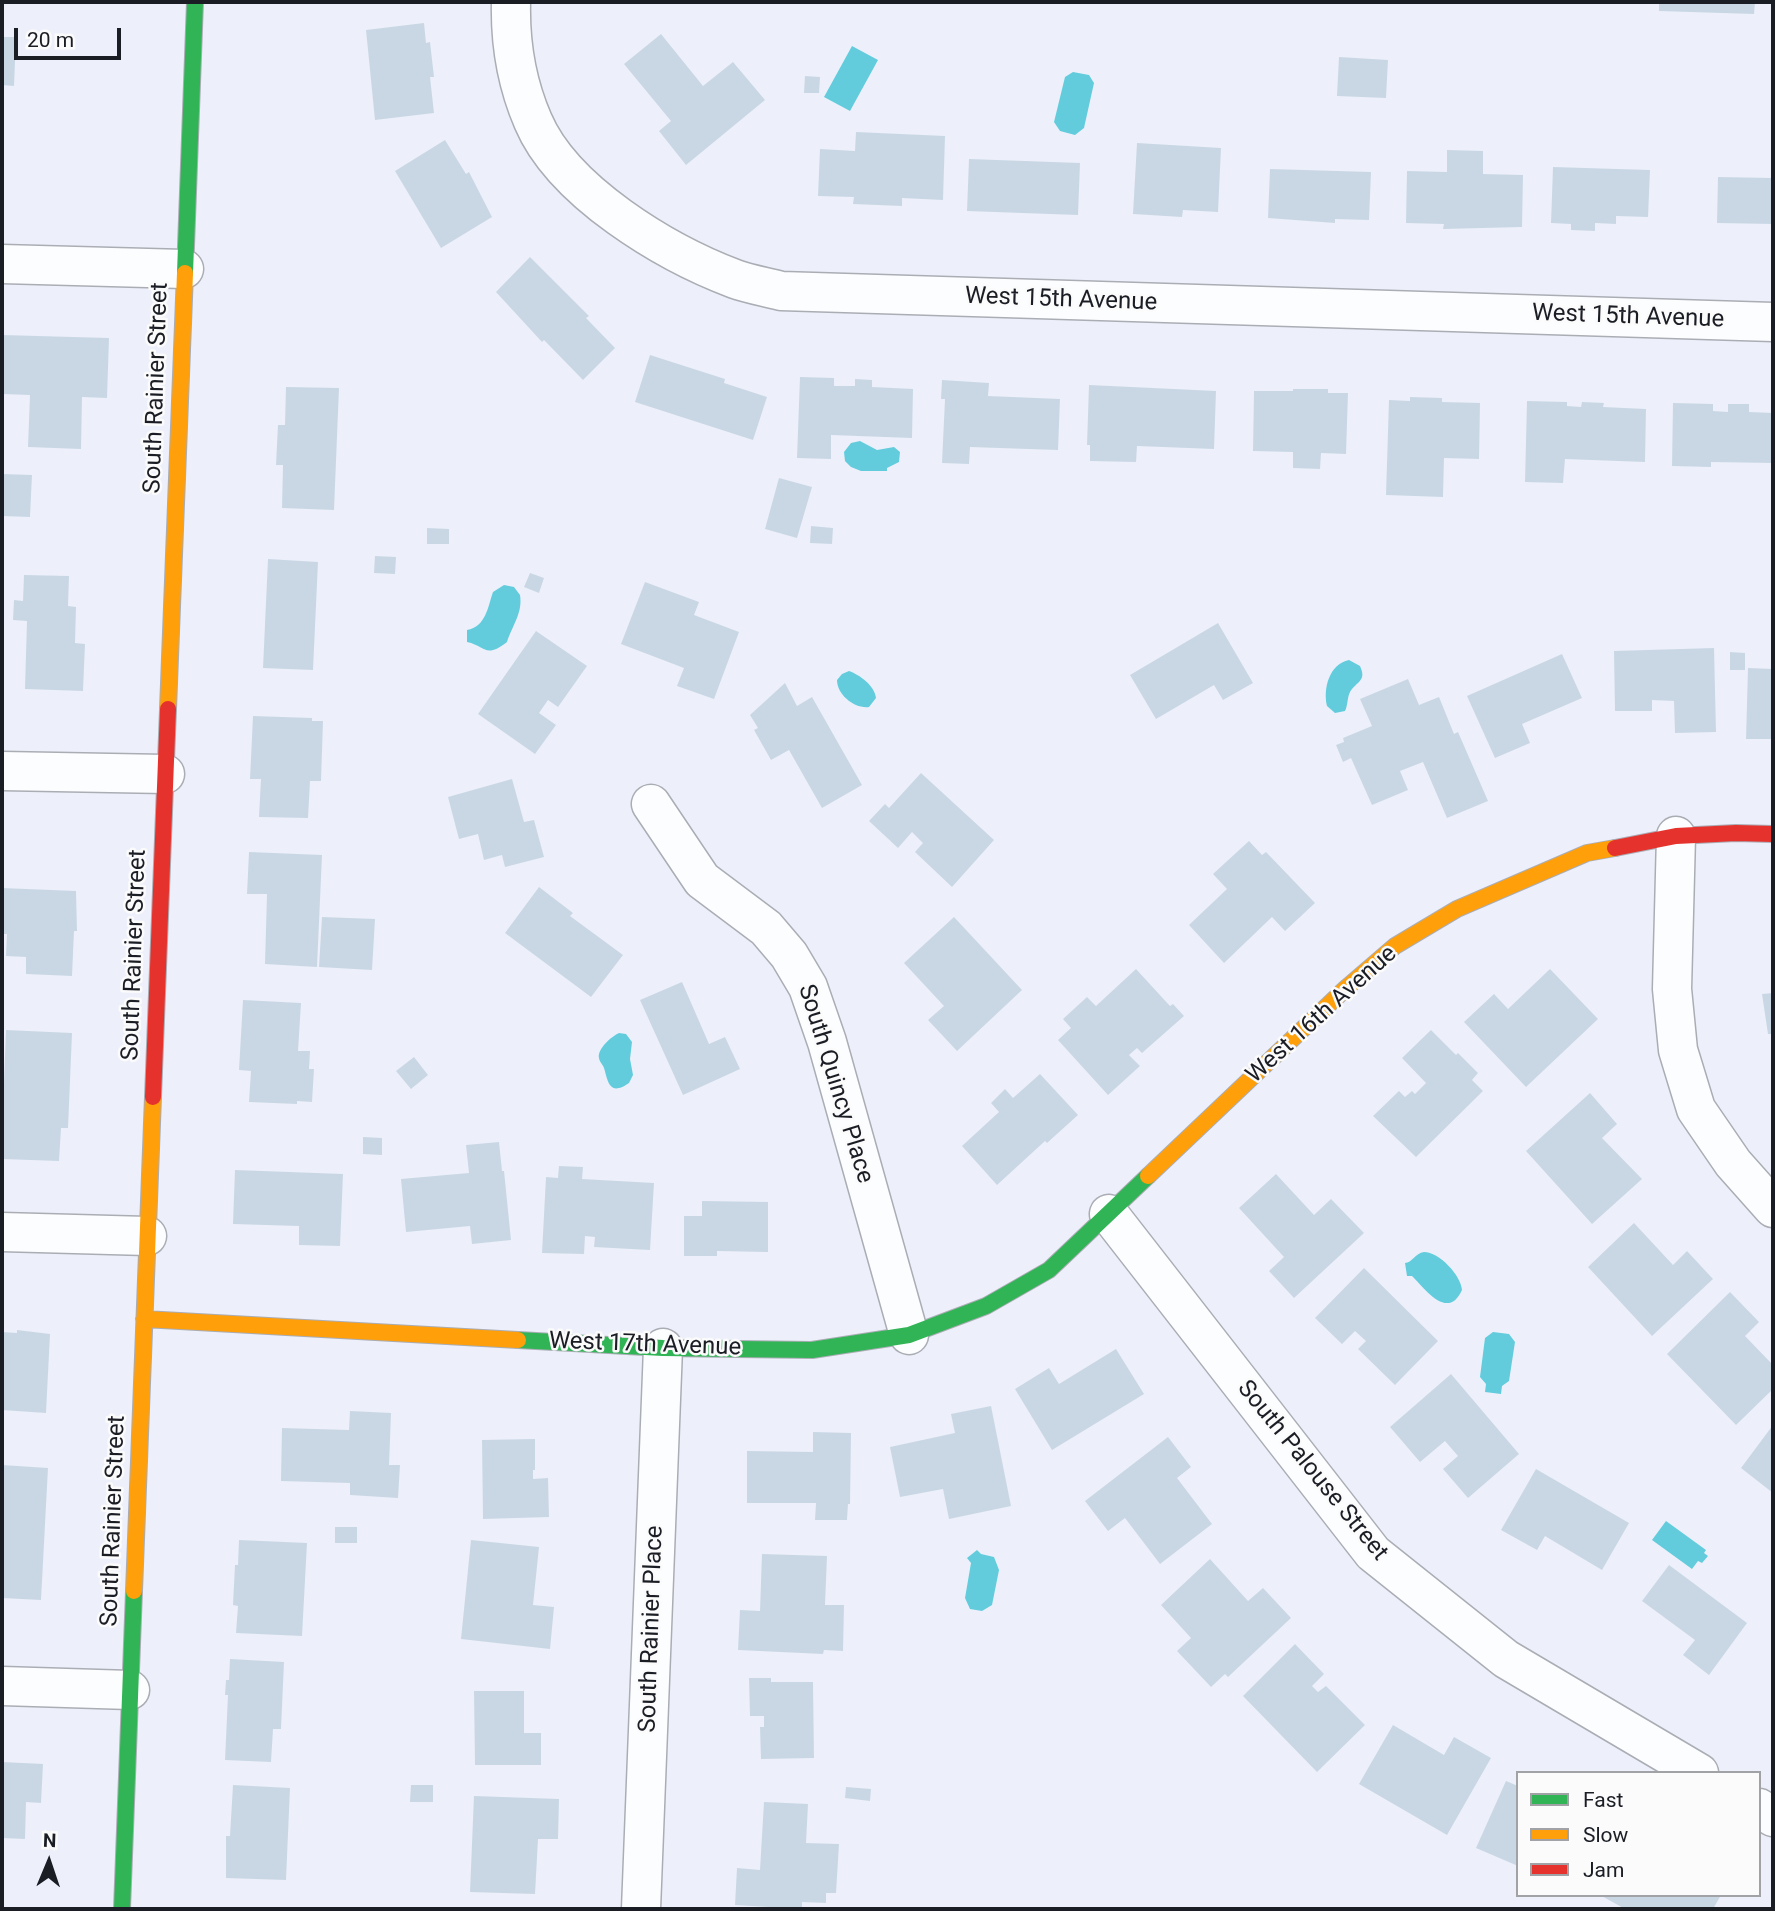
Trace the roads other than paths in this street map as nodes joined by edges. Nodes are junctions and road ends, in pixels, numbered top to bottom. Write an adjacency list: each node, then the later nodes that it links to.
1 (195, 2): 4 (street, South Rainier Street)
2 (511, 2): 5 (street, West 15th Avenue)
3 (2, 264): 4 (street)
4 (184, 269): 7 (street, South Rainier Street)
5 (1773, 322)
6 (2, 771): 7 (street)
7 (165, 774): 14 (street, South Rainier Street)
8 (651, 804): 16 (street, South Quincy Place)
9 (1773, 834): 10 (street, West 16th Avenue)
10 (1676, 836): 11 (street); 12 (street, West 16th Avenue)
11 (1773, 1208)
12 (1108, 1214): 16 (street, West 17th Avenue); 20 (street, South Palouse Street)
13 (2, 1232): 14 (street)
14 (147, 1236): 15 (street, South Rainier Street)
15 (144, 1319): 17 (street, West 17th Avenue); 19 (street, South Rainier Street)
16 (909, 1335): 17 (street, West 17th Avenue)
17 (663, 1348): 22 (street, South Rainier Place)
18 (2, 1686): 19 (street)
19 (130, 1690): 21 (street, South Rainier Street)
20 (1696, 1771)
21 (122, 1909)
22 (641, 1909)

